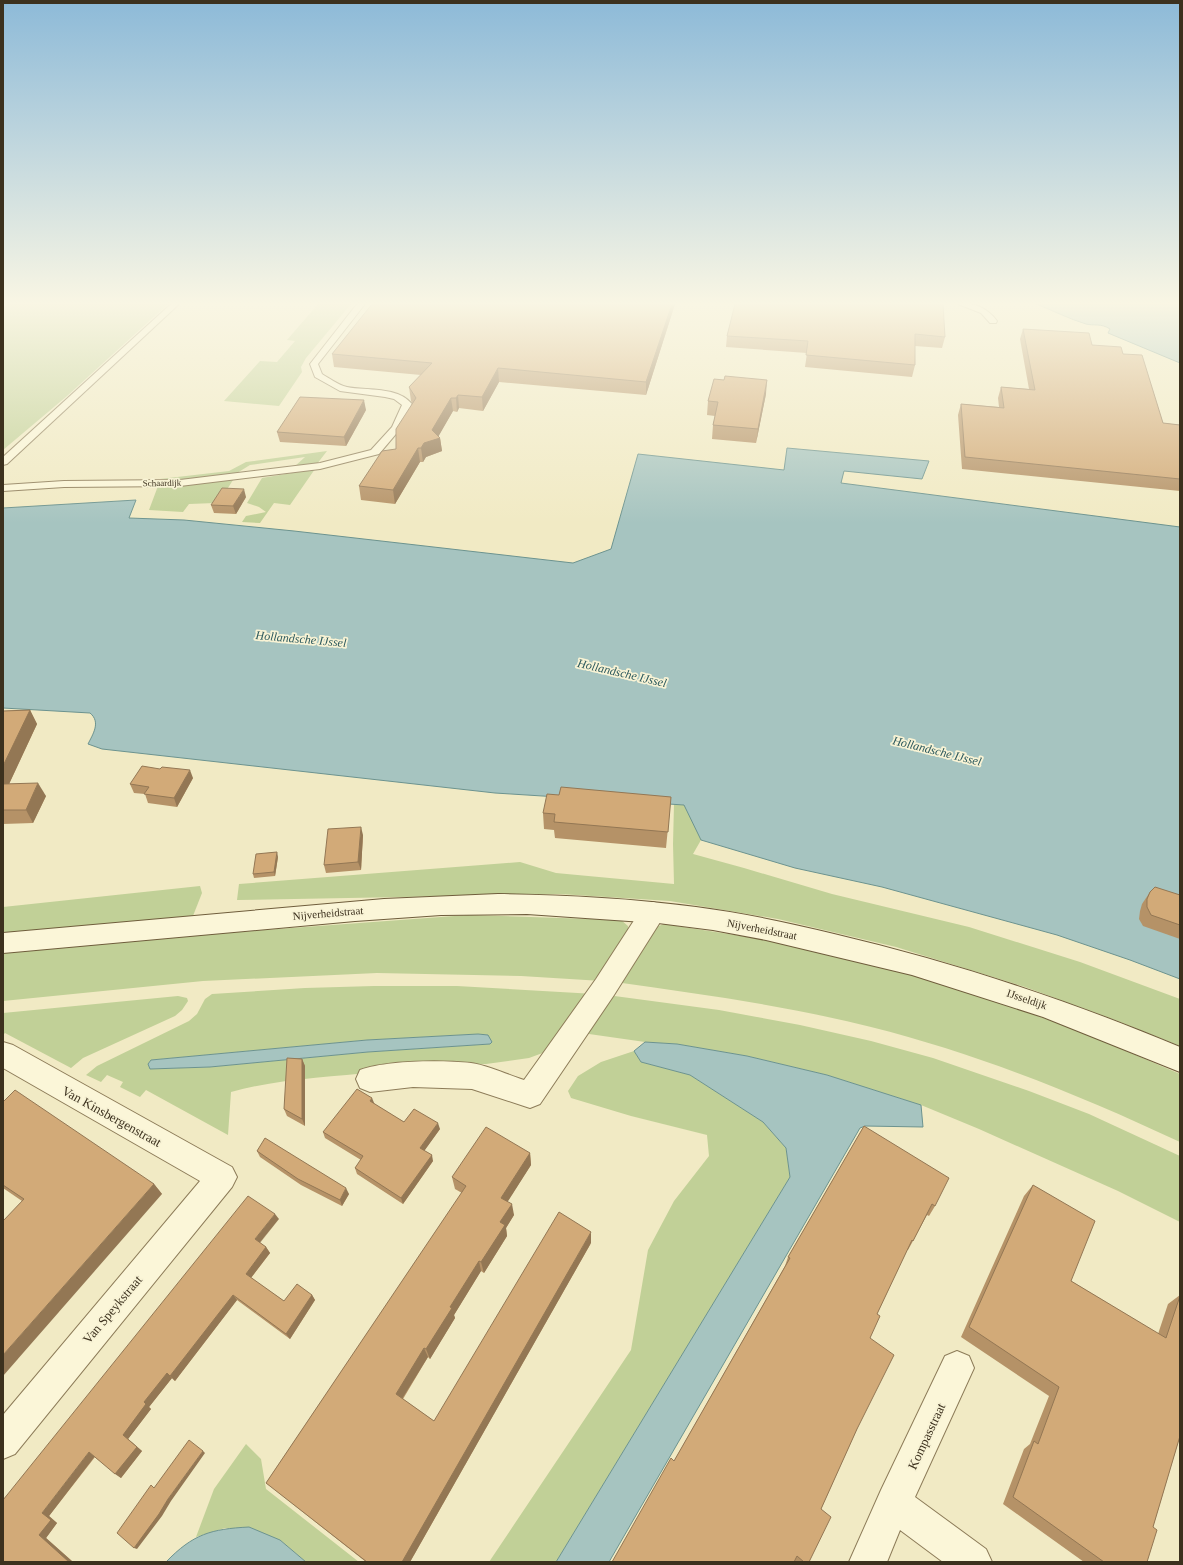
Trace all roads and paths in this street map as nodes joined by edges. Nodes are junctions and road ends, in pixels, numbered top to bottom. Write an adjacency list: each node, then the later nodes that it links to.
1 (95, 377): 3 (lane)
2 (322, 377): 4 (lane, Schaardijk)
3 (3, 462)
4 (3, 488)
5 (653, 912): 6 (street, Nijverheidstraat); 7 (street, Nijverheidstraat); 10 (street)
6 (3, 943)
7 (869, 952): 9 (street, IJsseldijk)
8 (3, 1054): 11 (street, Van Kinsbergenstraat)
9 (1180, 1060)
10 (370, 1079)
11 (222, 1177): 13 (street, Van Speykstraat)
12 (957, 1368): 14 (street, Kompasstraat)
13 (3, 1442)
14 (894, 1503): 15 (street, Kompasstraat); 16 (street)
15 (868, 1562)
16 (973, 1562)

